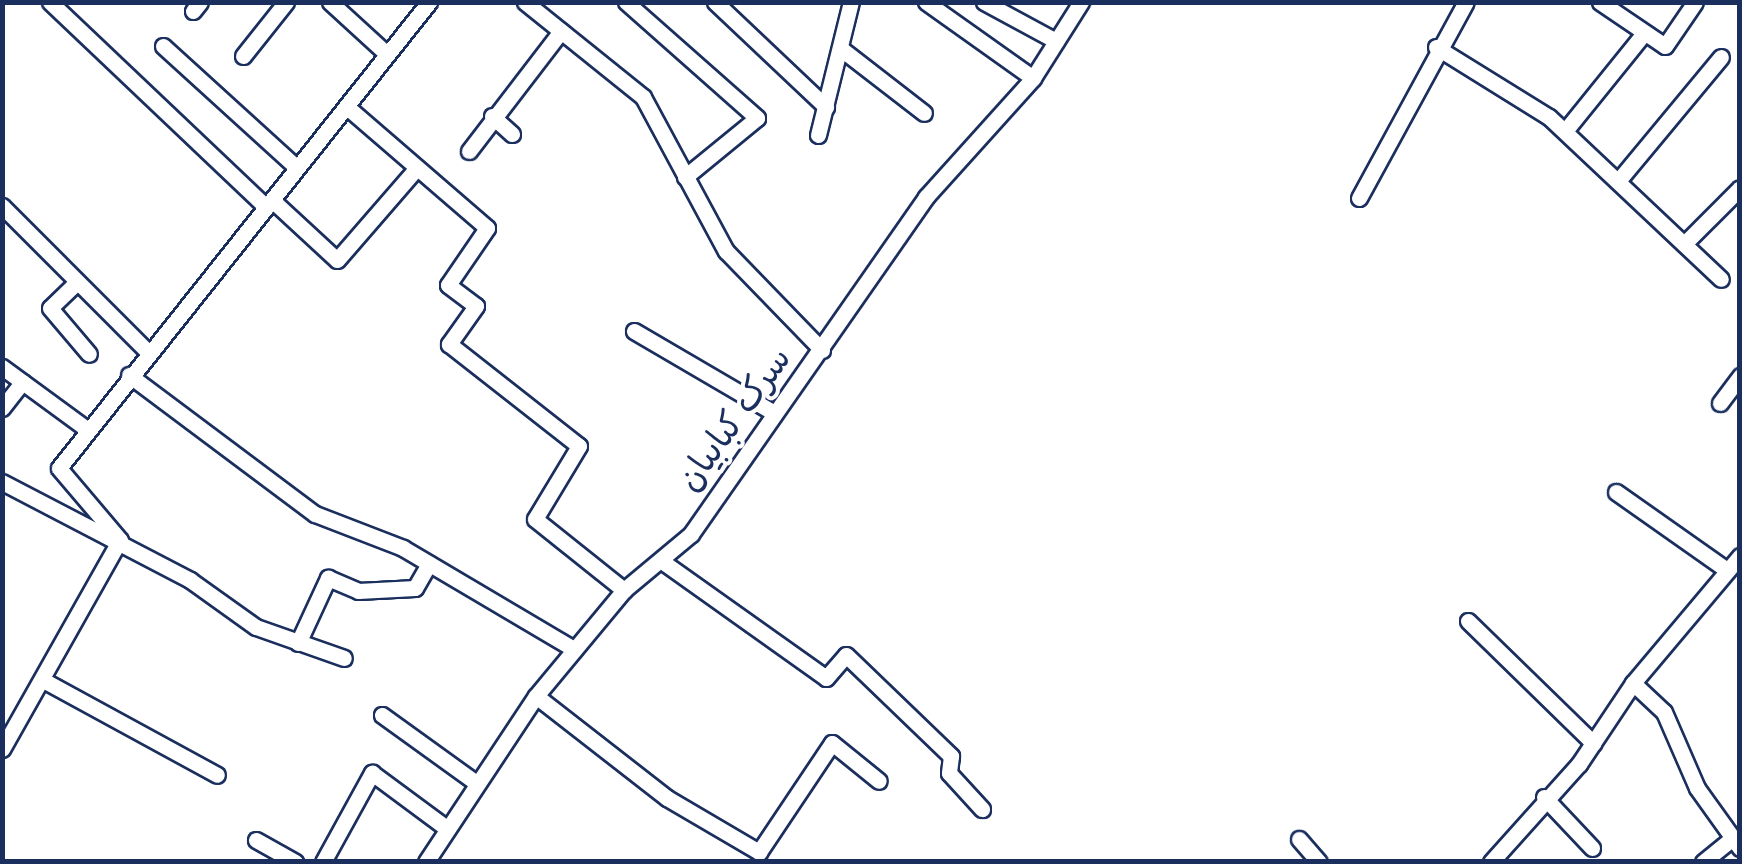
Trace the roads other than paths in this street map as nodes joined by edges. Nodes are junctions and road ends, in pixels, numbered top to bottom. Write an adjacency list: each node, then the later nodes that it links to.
1 (50, 2): 39 (street)
2 (286, 2): 22 (street)
3 (330, 2): 21 (street)
4 (429, 2): 21 (street)
5 (525, 2): 15 (street)
6 (626, 2): 35 (street)
7 (714, 2): 26 (street)
8 (851, 2): 20 (street)
9 (926, 2): 24 (street)
10 (984, 2): 17 (street)
11 (1081, 2): 17 (street, سرک کبابیان)
12 (1466, 2): 19 (street)
13 (1600, 2): 16 (street)
14 (1689, 6): 16 (street)
15 (561, 31): 28 (street); 35 (street)
16 (1644, 34): 29 (street)
17 (1056, 41): 24 (street, سرک کبابیان)
18 (163, 46): 33 (street)
19 (1436, 47): 29 (street); 38 (street)
20 (840, 48): 26 (street); 27 (street)
21 (387, 54): 25 (street)
22 (243, 56)
23 (1722, 57): 36 (street)
24 (1033, 78): 45 (street, سرک کبابیان)
25 (347, 107): 33 (street); 34 (street)
26 (826, 107): 31 (street)
27 (924, 112)
28 (492, 116): 30 (street); 32 (street)
29 (1565, 131): 36 (street)
30 (512, 134)
31 (818, 135)
32 (469, 151)
33 (298, 168): 39 (street)
34 (415, 170): 39 (street); 63 (street)
35 (685, 177): 45 (street)
36 (1618, 181): 41 (street)
37 (1740, 188): 41 (street)
38 (1359, 198)
39 (269, 203): 46 (street)
40 (2, 206): 43 (street)
41 (1684, 244): 42 (street)
42 (1721, 279)
43 (77, 282): 46 (street); 47 (street)
44 (634, 331): 54 (street)
45 (822, 350): 54 (street, سرک کبابیان)
46 (147, 351): 49 (street)
47 (89, 354)
48 (2, 367): 51 (street)
49 (129, 375): 55 (street); 61 (street)
50 (1740, 376): 52 (street)
51 (22, 382): 53 (street); 55 (street)
52 (1720, 403)
53 (2, 408)
54 (769, 410): 60 (street, سرک کبابیان)
55 (88, 430): 58 (street)
56 (2, 482): 58 (street)
57 (1616, 492): 62 (street)
58 (120, 540): 65 (street); 68 (street)
59 (1740, 556): 62 (street)
60 (662, 562): 63 (street, سرک کبابیان); 78 (street)
61 (429, 564): 65 (street); 66 (street)
62 (1727, 570): 69 (street)
63 (624, 590): 66 (street, سرک کبابیان)
64 (1468, 621): 72 (street)
65 (298, 643): 67 (street)
66 (574, 649): 70 (street, سرک کبابیان)
67 (344, 658)
68 (43, 680): 73 (street); 74 (street)
69 (1633, 683): 72 (street); 82 (street)
70 (536, 696): 76 (street, سرک کبابیان); 84 (street)
71 (382, 715): 76 (street)
72 (1593, 744): 77 (street)
73 (2, 749)
74 (217, 775)
75 (879, 781): 84 (street)
76 (475, 782): 79 (street, سرک کبابیان)
77 (1544, 797): 83 (street); 89 (street)
78 (982, 809)
79 (445, 827): 86 (street); 87 (street, سرک کبابیان)
80 (1299, 838): 88 (street)
81 (256, 840): 85 (street)
82 (1735, 844): 90 (street)
83 (1592, 848)
84 (756, 857)
85 (296, 862)
86 (323, 862)
87 (426, 862)
88 (1319, 862)
89 (1490, 862)
90 (1704, 862)

